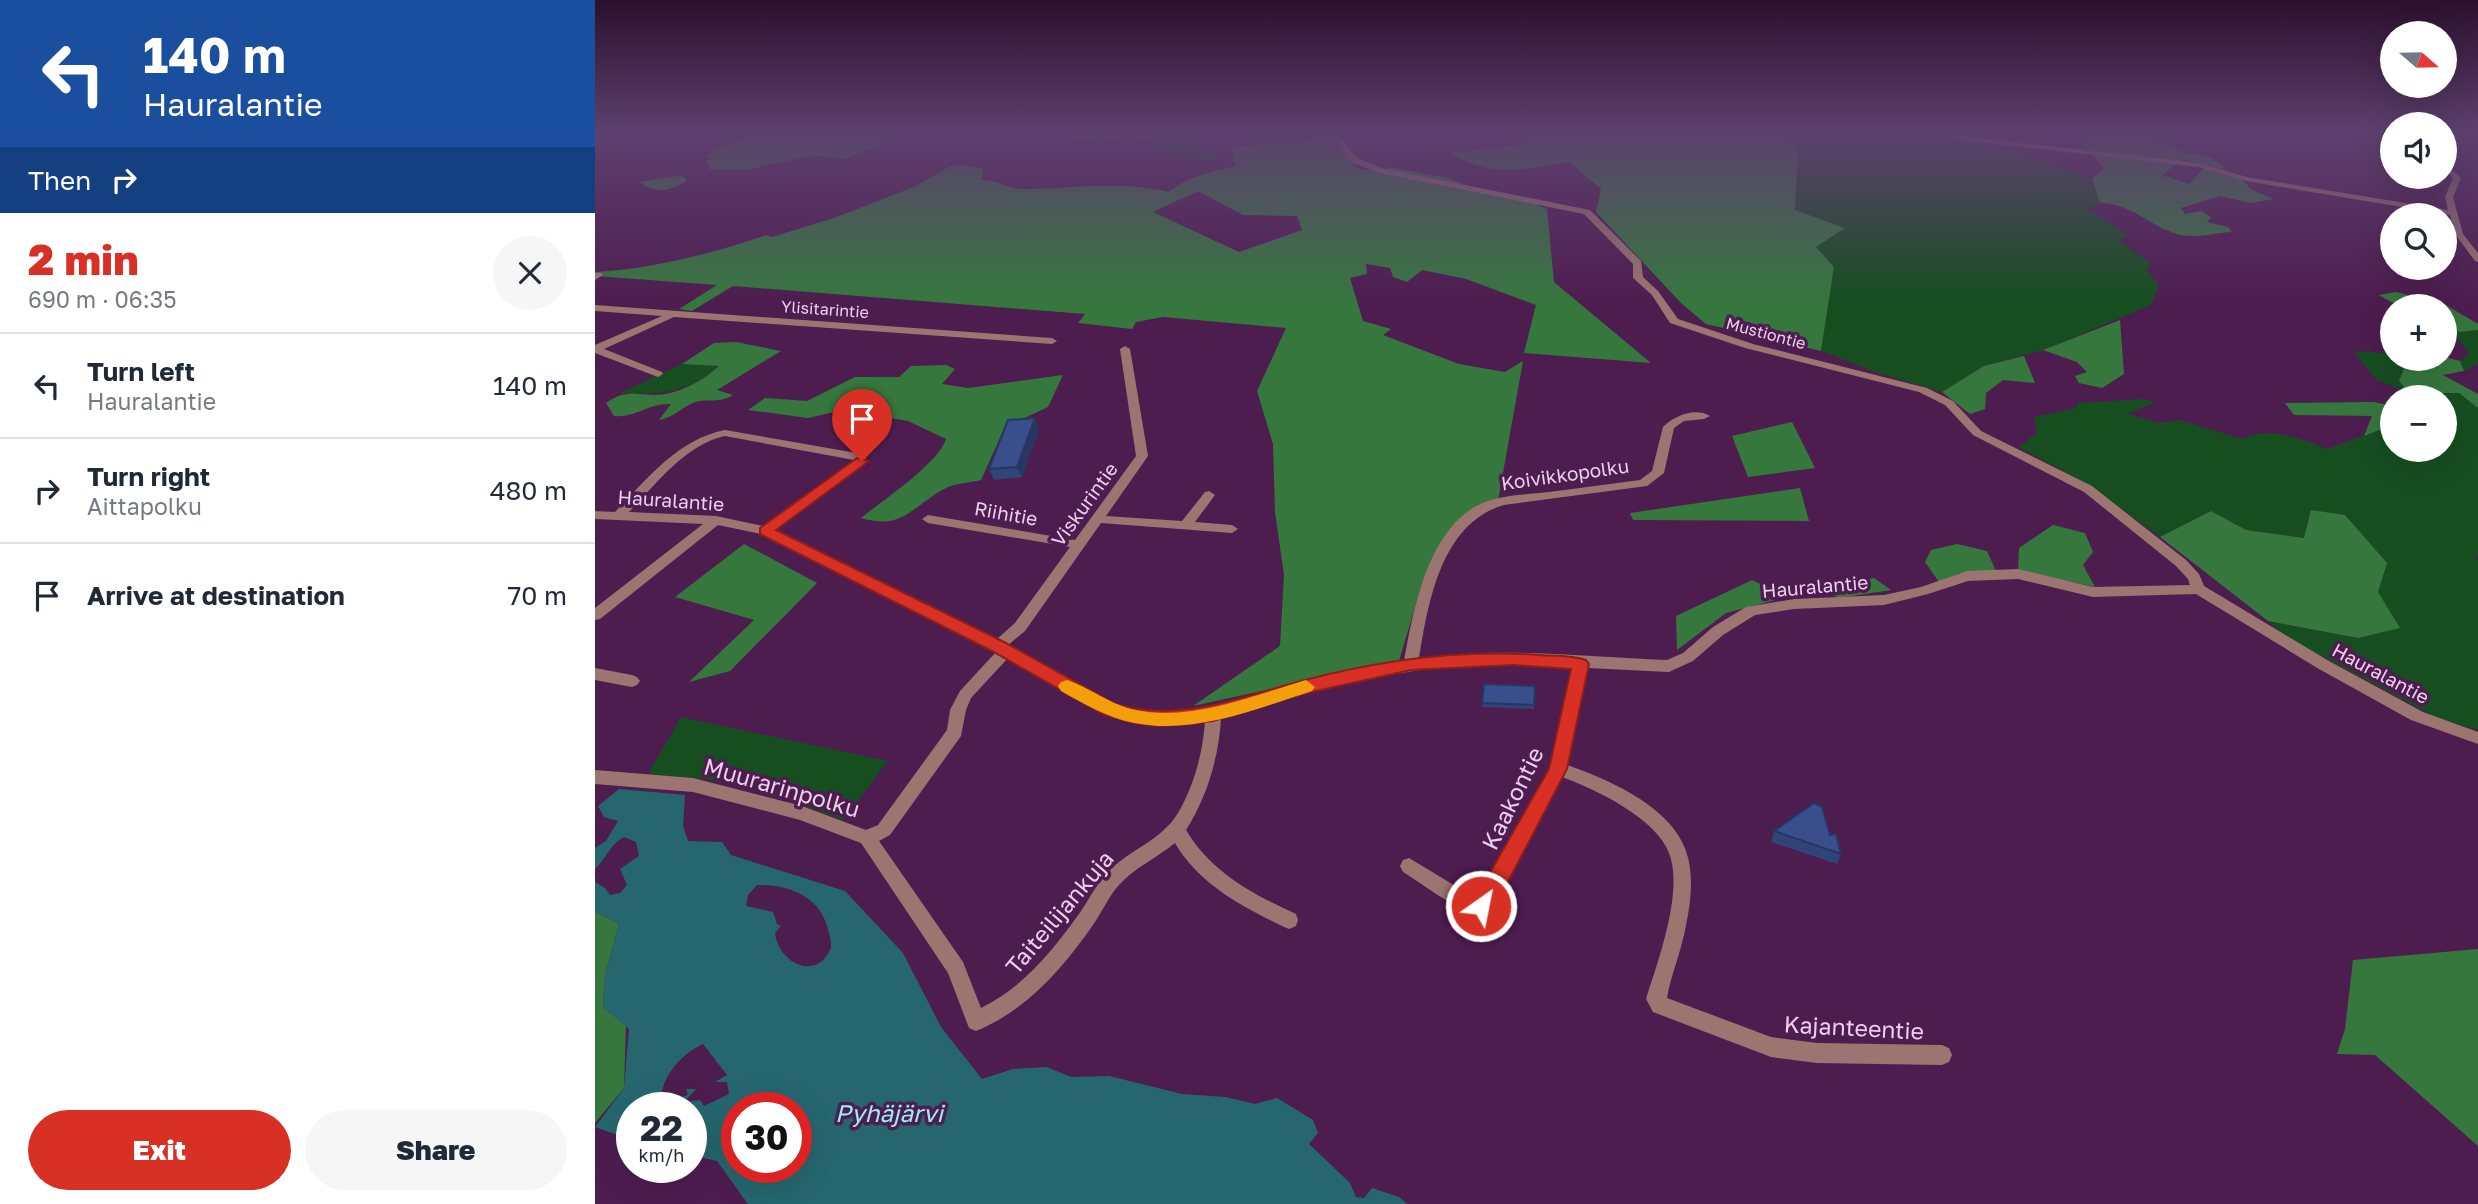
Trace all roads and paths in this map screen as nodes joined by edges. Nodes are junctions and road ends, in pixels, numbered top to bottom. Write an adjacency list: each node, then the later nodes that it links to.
1 (1463, 188): 23 (street, Mustiontie)
2 (2302, 188): 3 (street)
3 (2392, 203)
4 (2457, 227): 5 (street)
5 (2478, 258)
6 (595, 308): 7 (street, Ylisitarintie)
7 (674, 314): 8 (street, Ylisitarintie); 9 (street)
8 (1052, 341)
9 (595, 349): 11 (street)
10 (1125, 349): 17 (street, Viskurintie)
11 (658, 374)
12 (1704, 416): 26 (street, Koivikkopolku)
13 (1209, 495): 19 (street)
14 (619, 515): 15 (street, Hauralantie); 18 (street, Hauralantie); 21 (street)
15 (595, 516)
16 (929, 519): 22 (street, Riihitie)
17 (1097, 519): 19 (street); 22 (street, Viskurintie)
18 (716, 520): 21 (street, Hauralantie); 24 (street)
19 (1185, 526): 20 (street)
20 (1232, 529)
21 (765, 531): 25 (street, Hauralantie)
22 (1076, 544): 25 (street, Viskurintie)
23 (2198, 589): 27 (street, Hauralantie); 31 (street, Hauralantie)
24 (595, 615)
25 (1002, 649): 30 (street, Hauralantie); 35 (street, Viskurintie)
26 (1411, 664): 27 (street, Hauralantie); 30 (street, Hauralantie)
27 (1580, 664): 32 (street, Kaakontie)
28 (595, 674): 29 (street)
29 (632, 681)
30 (1213, 714): 34 (street, Taiteilijankuja)
31 (2478, 738)
32 (1558, 769): 36 (street, Kaakontie); 39 (street, Kajanteentie)
33 (595, 778): 35 (street, Muurarinpolku)
34 (1176, 829): 37 (street); 38 (street, Taiteilijankuja)
35 (867, 838): 38 (street, Muurarinpolku)
36 (1409, 866)
37 (1289, 920)
38 (976, 1021)
39 (1942, 1055)

